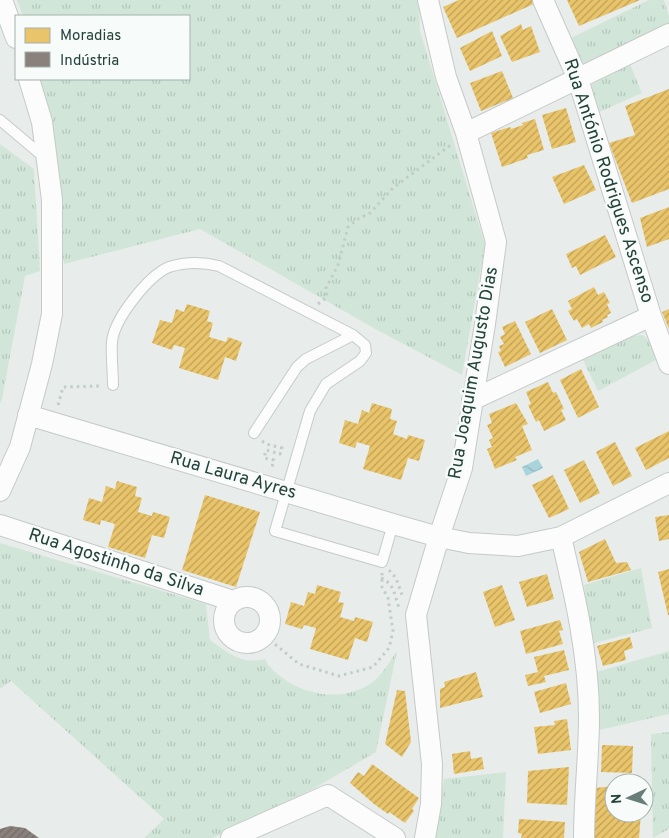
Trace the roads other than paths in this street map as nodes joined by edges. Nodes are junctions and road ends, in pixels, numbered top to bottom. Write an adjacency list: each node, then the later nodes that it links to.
1 (2, 0): 5 (street)
2 (428, 0): 9 (street, Rua Joaquim Augusto Dias)
3 (543, 0): 6 (street, Rua António Rodrigues Ascenso)
4 (669, 34): 6 (street)
5 (15, 35)
6 (578, 79): 9 (street); 11 (street, Rua António Rodrigues Ascenso)
7 (29, 80): 10 (street)
8 (0, 120): 10 (lane)
9 (466, 133): 15 (street, Rua Joaquim Augusto Dias)
10 (47, 161): 16 (street)
11 (651, 316): 13 (street, Rua António Rodrigues Ascenso); 15 (street)
12 (353, 335): 14 (lane); 17 (lane); 20 (lane)
13 (669, 364)
14 (113, 385)
15 (472, 400): 23 (street, Rua Joaquim Augusto Dias)
16 (28, 416): 19 (street); 20 (street, Rua Laura Ayres)
17 (254, 433)
18 (669, 483): 24 (street, Rua Laura Ayres)
19 (0, 491)
20 (286, 492): 21 (street, Rua Laura Ayres); 21 (lane)
21 (393, 524): 23 (street, Rua Laura Ayres)
22 (0, 525): 25 (street, Rua Agostinho da Silva)
23 (439, 537): 24 (street, Rua Laura Ayres); 28 (street, Rua Joaquim Augusto Dias)
24 (561, 537): 29 (street)
25 (233, 601): 25 (street)
26 (232, 838): 27 (street)
27 (395, 838)
28 (425, 838)
29 (584, 838)

